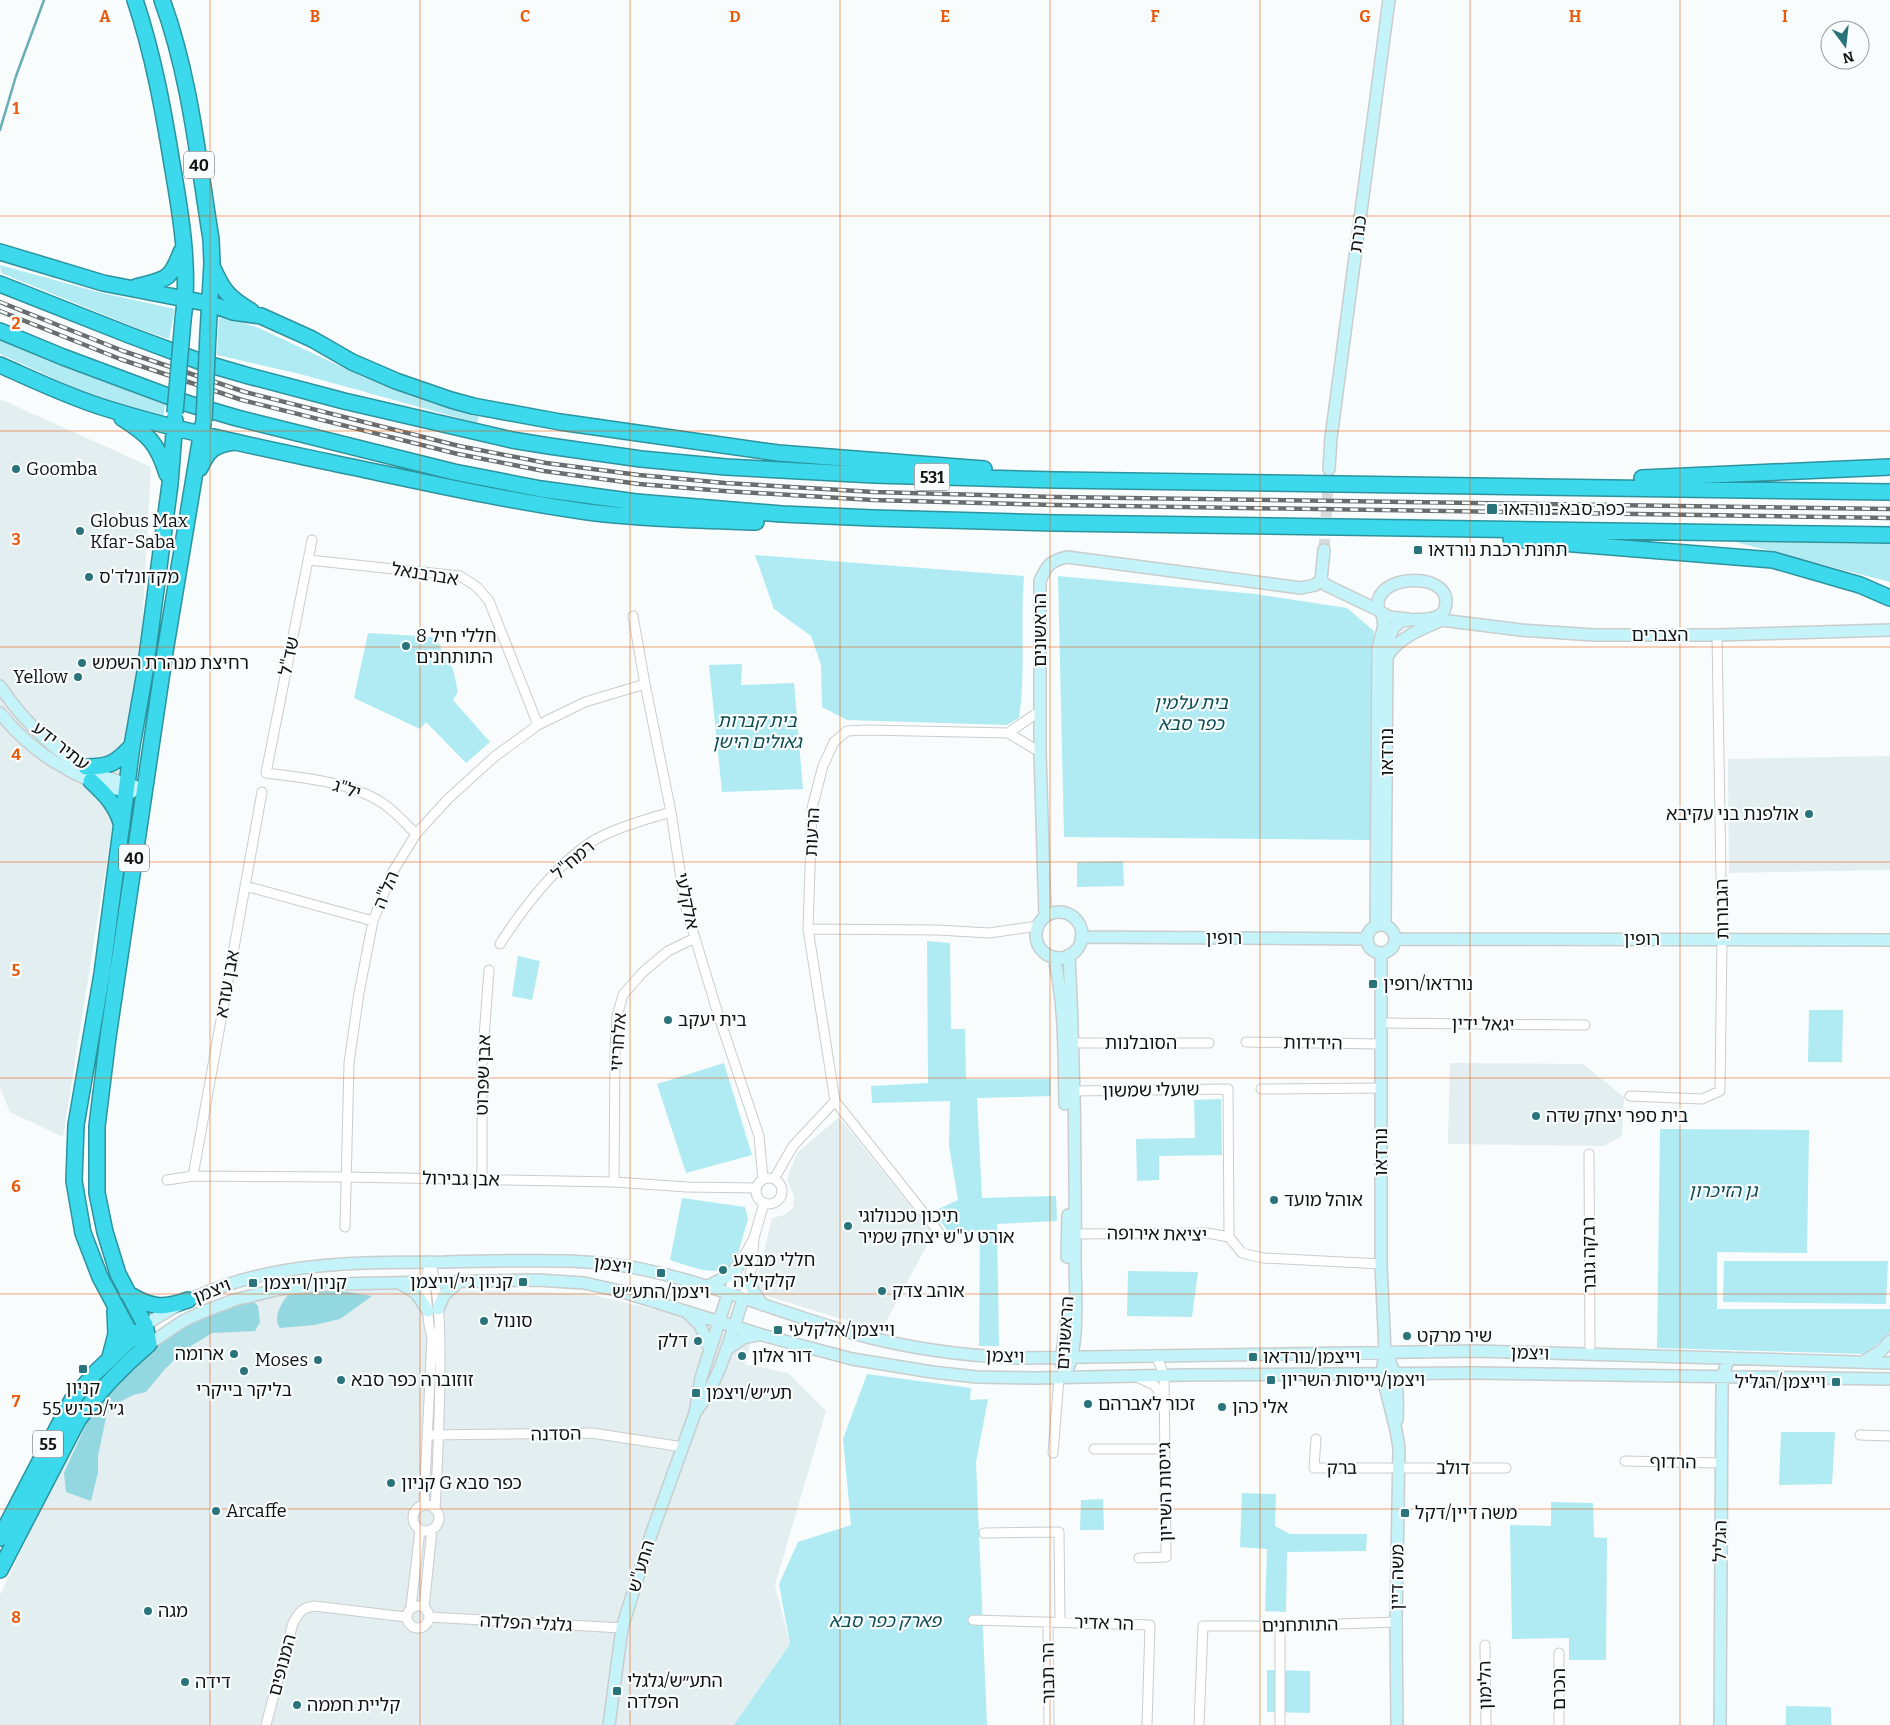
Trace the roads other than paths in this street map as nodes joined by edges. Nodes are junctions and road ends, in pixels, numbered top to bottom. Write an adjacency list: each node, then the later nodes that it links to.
1 (135, 0): 4 (highway, 40)
2 (162, 0): 6 (highway, 40)
3 (1389, 0): 19 (street, כנרת)
4 (183, 246): 8 (highway); 9 (highway, 40)
5 (0, 252): 8 (highway)
6 (212, 264): 10 (highway, 40); 11 (highway)
7 (0, 284): 20 (highway, 531)
8 (130, 288): 9 (highway)
9 (186, 299): 10 (highway); 15 (highway, 40, bridge)
10 (211, 304): 11 (highway); 16 (highway, 40, bridge)
11 (261, 316): 20 (highway)
12 (0, 331): 25 (highway)
13 (0, 365): 14 (highway)
14 (103, 408): 15 (highway); 21 (highway)
15 (175, 421): 16 (highway); 21 (highway, 40)
16 (203, 427): 17 (highway); 24 (highway, 40)
17 (236, 442): 24 (highway); 25 (highway)
18 (1890, 467): 22 (highway)
19 (1329, 469)
20 (1124, 481): 22 (highway, 531)
21 (170, 484): 49 (highway, 40)
22 (1430, 486): 23 (highway, 531)
23 (1890, 492)
24 (186, 523): 54 (highway, 40)
25 (1054, 523): 26 (highway)
26 (1388, 528): 27 (highway); 34 (highway)
27 (1890, 536)
28 (312, 540): 30 (street, שד"ל)
29 (1324, 550): 31 (street)
30 (309, 560): 47 (street, אברבנאל); 51 (street, שד"ל)
31 (1321, 580): 33 (street); 45 (street, הראשונים)
32 (1381, 595): 33 (street); 35 (street, נורדאו); 37 (street)
33 (1352, 596): 35 (street)
34 (1890, 597)
35 (1380, 612): 38 (street, הצברים); 62 (street, נורדאו)
36 (633, 616): 43 (street, אלקלעי)
37 (1430, 618): 38 (street, הצברים); 39 (street, הצברים)
38 (1408, 619): 42 (street, נורדאו)
39 (1442, 620): 41 (street, הצברים); 42 (street)
40 (1890, 630): 41 (street, הצברים)
41 (1718, 635): 69 (street, הגבורות)
42 (1387, 656): 62 (street, נורדאו)
43 (644, 684): 47 (street, הל"ה); 56 (street, אלקלעי)
44 (0, 686): 52 (street, עתיר ידע)
45 (1040, 711): 48 (street); 50 (street, הראשונים)
46 (0, 713): 52 (street, עתיר ידע)
47 (538, 725): 58 (street, הל"ה)
48 (1008, 733): 50 (street, הרעות); 64 (street, הרעות)
49 (132, 746): 52 (highway); 53 (highway, 40)
50 (1040, 752): 60 (street, הראשונים)
51 (266, 773): 58 (street, יל"ג)
52 (88, 774): 53 (street, עתיר ידע); 57 (highway)
53 (128, 787): 54 (street, עתיר ידע); 57 (highway, 40)
54 (144, 790): 110 (highway, 40)
55 (262, 792): 59 (street, אבן עזרא)
56 (671, 812): 65 (street, אלקלעי); 71 (street, רמח"ל)
57 (122, 829): 114 (highway, 40)
58 (416, 834): 61 (street, הל"ה)
59 (245, 888): 61 (street); 88 (street, אבן עזרא)
60 (1045, 916): 63 (street); 66 (street)
61 (373, 921): 89 (street, הל"ה)
62 (1381, 925): 67 (street); 68 (street)
63 (1038, 926): 64 (street); 74 (street)
64 (808, 929): 86 (street, הרעות)
65 (695, 938): 91 (street, אלקלעי); 94 (street, אלחריזי)
66 (1081, 938): 67 (street, רופין); 73 (street)
67 (1367, 939): 72 (street)
68 (1395, 939): 69 (street, רופין); 72 (street)
69 (1722, 939): 70 (street, רופין); 85 (street, הגבורות)
70 (1890, 940)
71 (500, 944)
72 (1381, 952): 76 (street, נורדאו)
73 (1069, 955): 74 (street); 79 (street, הראשונים)
74 (1054, 957): 132 (street, הראשונים)
75 (489, 970): 90 (street, אבן שפרוט)
76 (1381, 1023): 77 (street, יגאל ידין); 81 (street, נורדאו)
77 (1585, 1025)
78 (1246, 1042): 81 (street, הידידות)
79 (1074, 1043): 80 (street, הסובלנות); 84 (street, הראשונים)
80 (1209, 1043)
81 (1381, 1044): 82 (street, נורדאו)
82 (1381, 1088): 83 (street); 103 (street, נורדאו)
83 (1261, 1089)
84 (1073, 1091): 99 (street, הראשונים); 101 (street, שועלי שמשון)
85 (1630, 1096)
86 (835, 1101): 92 (street); 98 (street, הרעות)
87 (1589, 1154): 131 (street, רבקה גובר)
88 (193, 1176): 89 (street, אבן גבירול); 93 (street, אבן גבירול)
89 (346, 1177): 90 (street, אבן גבירול); 97 (street, הל"ה)
90 (482, 1179): 94 (street, אבן גבירול)
91 (763, 1179): 92 (street); 95 (street)
92 (774, 1179): 96 (street)
93 (166, 1180)
94 (614, 1182): 95 (street, אבן גבירול)
95 (756, 1188): 96 (street)
96 (764, 1203): 100 (street)
97 (345, 1227)
98 (938, 1231)
99 (1075, 1234): 101 (street, יציאת אירופה); 132 (street, הראשונים)
100 (754, 1238): 104 (street); 105 (street)
101 (1228, 1238): 103 (street, יציאת אירופה)
102 (430, 1261): 107 (street); 109 (street, ויצמן); 113 (street, ויצמן)
103 (1380, 1264): 129 (street, נורדאו)
104 (739, 1265): 109 (street); 111 (street)
105 (749, 1279): 112 (street); 115 (street)
106 (460, 1281): 107 (street, ויצמן); 116 (street); 117 (street, ויצמן)
107 (431, 1282): 108 (street, ויצמן); 116 (street)
108 (399, 1283): 116 (street); 126 (street, ויצמן)
109 (706, 1287): 111 (street, ויצמן)
110 (126, 1293): 113 (highway); 119 (highway, 40)
111 (728, 1294): 112 (street, ויצמן); 118 (street, התע"ש)
112 (743, 1299): 115 (street, ויצמן); 121 (street)
113 (188, 1300): 119 (street, ויצמן)
114 (114, 1305): 124 (highway); 133 (highway, 40)
115 (763, 1305): 132 (street, ויצמן)
116 (433, 1310): 120 (street); 122 (street)
117 (686, 1311): 118 (street, ויצמן); 127 (street)
118 (719, 1321): 121 (street, ויצמן); 127 (street, התע"ש)
119 (145, 1325): 124 (highway, 55); 126 (highway, 40)
120 (429, 1325): 122 (street); 150 (street)
121 (734, 1326): 123 (street, ויצמן); 128 (street, התע"ש)
122 (440, 1335): 151 (street)
123 (762, 1335): 128 (street); 143 (street, ויצמן)
124 (132, 1336): 126 (highway); 133 (highway, 55)
125 (1890, 1341): 135 (street)
126 (149, 1344): 169 (highway, 55)
127 (710, 1350): 147 (street, התע"ש)
128 (726, 1350): 147 (street, התע"ש)
129 (1385, 1352): 130 (street, ויצמן); 131 (street, ויצמן); 137 (street, משה דיין); 138 (street, משה דיין)
130 (1156, 1355): 132 (street, ויצמן); 140 (street, גייסות השריון)
131 (1590, 1355): 134 (street, ויצמן)
132 (1067, 1356): 143 (street, הראשונים)
133 (110, 1358): 167 (highway, 55)
134 (1729, 1358): 135 (street, ויצמן); 142 (street, הגליל)
135 (1863, 1362): 136 (street, ויצמן)
136 (1890, 1363)
137 (1382, 1374): 138 (street, ויצמן); 140 (street, ויצמן); 148 (street, משה דיין)
138 (1395, 1374): 139 (street, ויצמן); 145 (street, משה דיין)
139 (1415, 1374): 142 (street, ויצמן); 145 (street)
140 (1164, 1375): 141 (street, ויצמן); 146 (street, גייסות השריון)
141 (1130, 1376): 143 (street, ויצמן); 146 (street)
142 (1723, 1376): 144 (street, ויצמן); 159 (street, הגליל)
143 (1065, 1378): 157 (street)
144 (1890, 1379)
145 (1397, 1399): 148 (street, משה דיין)
146 (1164, 1400): 156 (street, גייסות השריון)
147 (696, 1413): 154 (street, התע"ש)
148 (1396, 1430): 160 (street, משה דיין)
149 (1860, 1435): 152 (street)
150 (428, 1436): 151 (street, הסדנה); 162 (street)
151 (439, 1436): 154 (street, הסדנה); 163 (street)
152 (1890, 1436)
153 (1316, 1438): 160 (street, ברק)
154 (683, 1447): 179 (street, התע"ש)
155 (1094, 1449): 156 (street)
156 (1165, 1449): 168 (street, גייסות השריון)
157 (1053, 1453)
158 (1625, 1461): 159 (street, הרדוף)
159 (1721, 1463): 191 (street, הגליל)
160 (1400, 1467): 161 (street, דולב); 177 (street, משה דיין)
161 (1506, 1468)
162 (424, 1504): 163 (street); 164 (street)
163 (435, 1508): 165 (street)
164 (420, 1530): 165 (street); 170 (street)
165 (432, 1530): 171 (street)
166 (984, 1533): 176 (street, הר תבור)
167 (0, 1538)
168 (1139, 1558)
169 (0, 1570)
170 (411, 1607): 171 (street); 172 (street)
171 (424, 1608): 173 (street)
172 (406, 1617): 173 (street); 182 (street, המנופים)
173 (429, 1617): 179 (street, גלגלי הפלדה)
174 (973, 1620): 175 (street, הר אדיר)
175 (1048, 1622): 176 (street, הר אדיר); 184 (street, הר תבור)
176 (1060, 1622): 185 (street, הר אדיר)
177 (1396, 1622): 178 (street, התותחנים); 188 (street, משה דיין)
178 (1280, 1626): 186 (street, התותחנים); 187 (street)
179 (622, 1628): 183 (street, התע"ש)
180 (1485, 1645): 189 (street, הלימון)
181 (1559, 1653): 190 (street, הכרם)
182 (266, 1725)
183 (609, 1725)
184 (1049, 1725)
185 (1147, 1725)
186 (1199, 1725)
187 (1280, 1725)
188 (1397, 1725)
189 (1486, 1725)
190 (1559, 1725)
191 (1720, 1725)

